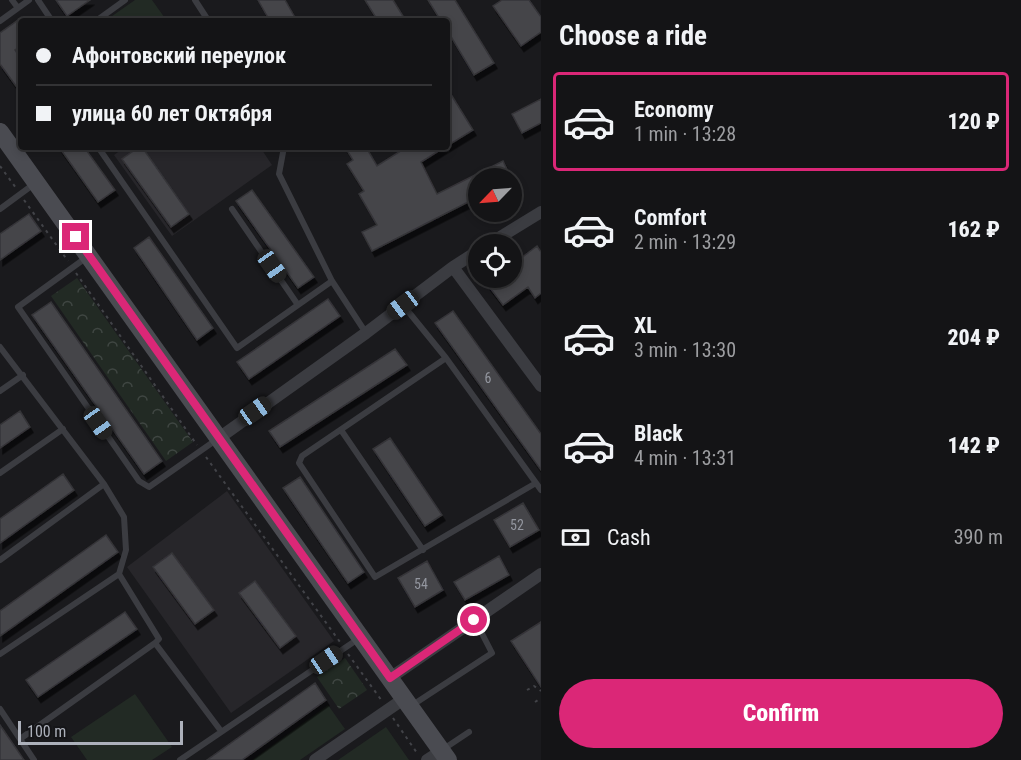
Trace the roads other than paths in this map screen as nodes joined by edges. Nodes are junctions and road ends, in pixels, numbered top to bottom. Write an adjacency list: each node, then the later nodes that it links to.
1 (12, 0): 6 (lane)
2 (29, 0): 6 (lane)
3 (38, 0): 7 (lane)
4 (125, 0): 8 (lane)
5 (195, 0): 9 (lane)
6 (18, 8): 10 (lane)
7 (50, 18)
8 (100, 18)
9 (204, 18)
10 (0, 21)
11 (0, 132): 14 (main road)
12 (100, 150): 23 (lane)
13 (283, 150): 22 (lane)
14 (36, 182): 15 (lane); 19 (main road)
15 (0, 209)
16 (232, 209): 23 (lane)
17 (541, 212): 18 (street)
18 (505, 234)
19 (89, 256): 33 (main road); 33 (lane)
20 (468, 257): 21 (street)
21 (453, 267): 24 (street); 29 (street)
22 (332, 281): 23 (lane); 25 (lane)
23 (298, 305)
24 (403, 305): 25 (street); 27 (lane)
25 (366, 333): 33 (street)
26 (0, 347): 28 (lane)
27 (446, 358): 32 (lane); 36 (lane)
28 (23, 375): 30 (lane); 31 (lane)
29 (541, 386)
30 (0, 391)
31 (63, 429): 34 (lane); 35 (lane)
32 (341, 430): 38 (lane); 38 (lane)
33 (219, 438): 43 (main road)
34 (0, 473)
35 (104, 483): 39 (lane); 40 (lane)
36 (536, 483): 37 (lane); 38 (lane)
37 (541, 490)
38 (423, 550)
39 (0, 560)
40 (119, 574): 44 (lane); 45 (lane)
41 (541, 574): 42 (street)
42 (474, 620): 46 (street); 47 (lane)
43 (360, 637): 46 (main road); 49 (lane)
44 (155, 643): 49 (lane); 51 (lane)
45 (0, 654)
46 (390, 678): 47 (main road)
47 (407, 702): 52 (main road); 55 (street)
48 (0, 709): 51 (lane)
49 (221, 731): 54 (lane)
50 (469, 732): 52 (lane)
51 (21, 739): 53 (lane)
52 (439, 757)
53 (34, 760)
54 (180, 760)
55 (315, 760)

